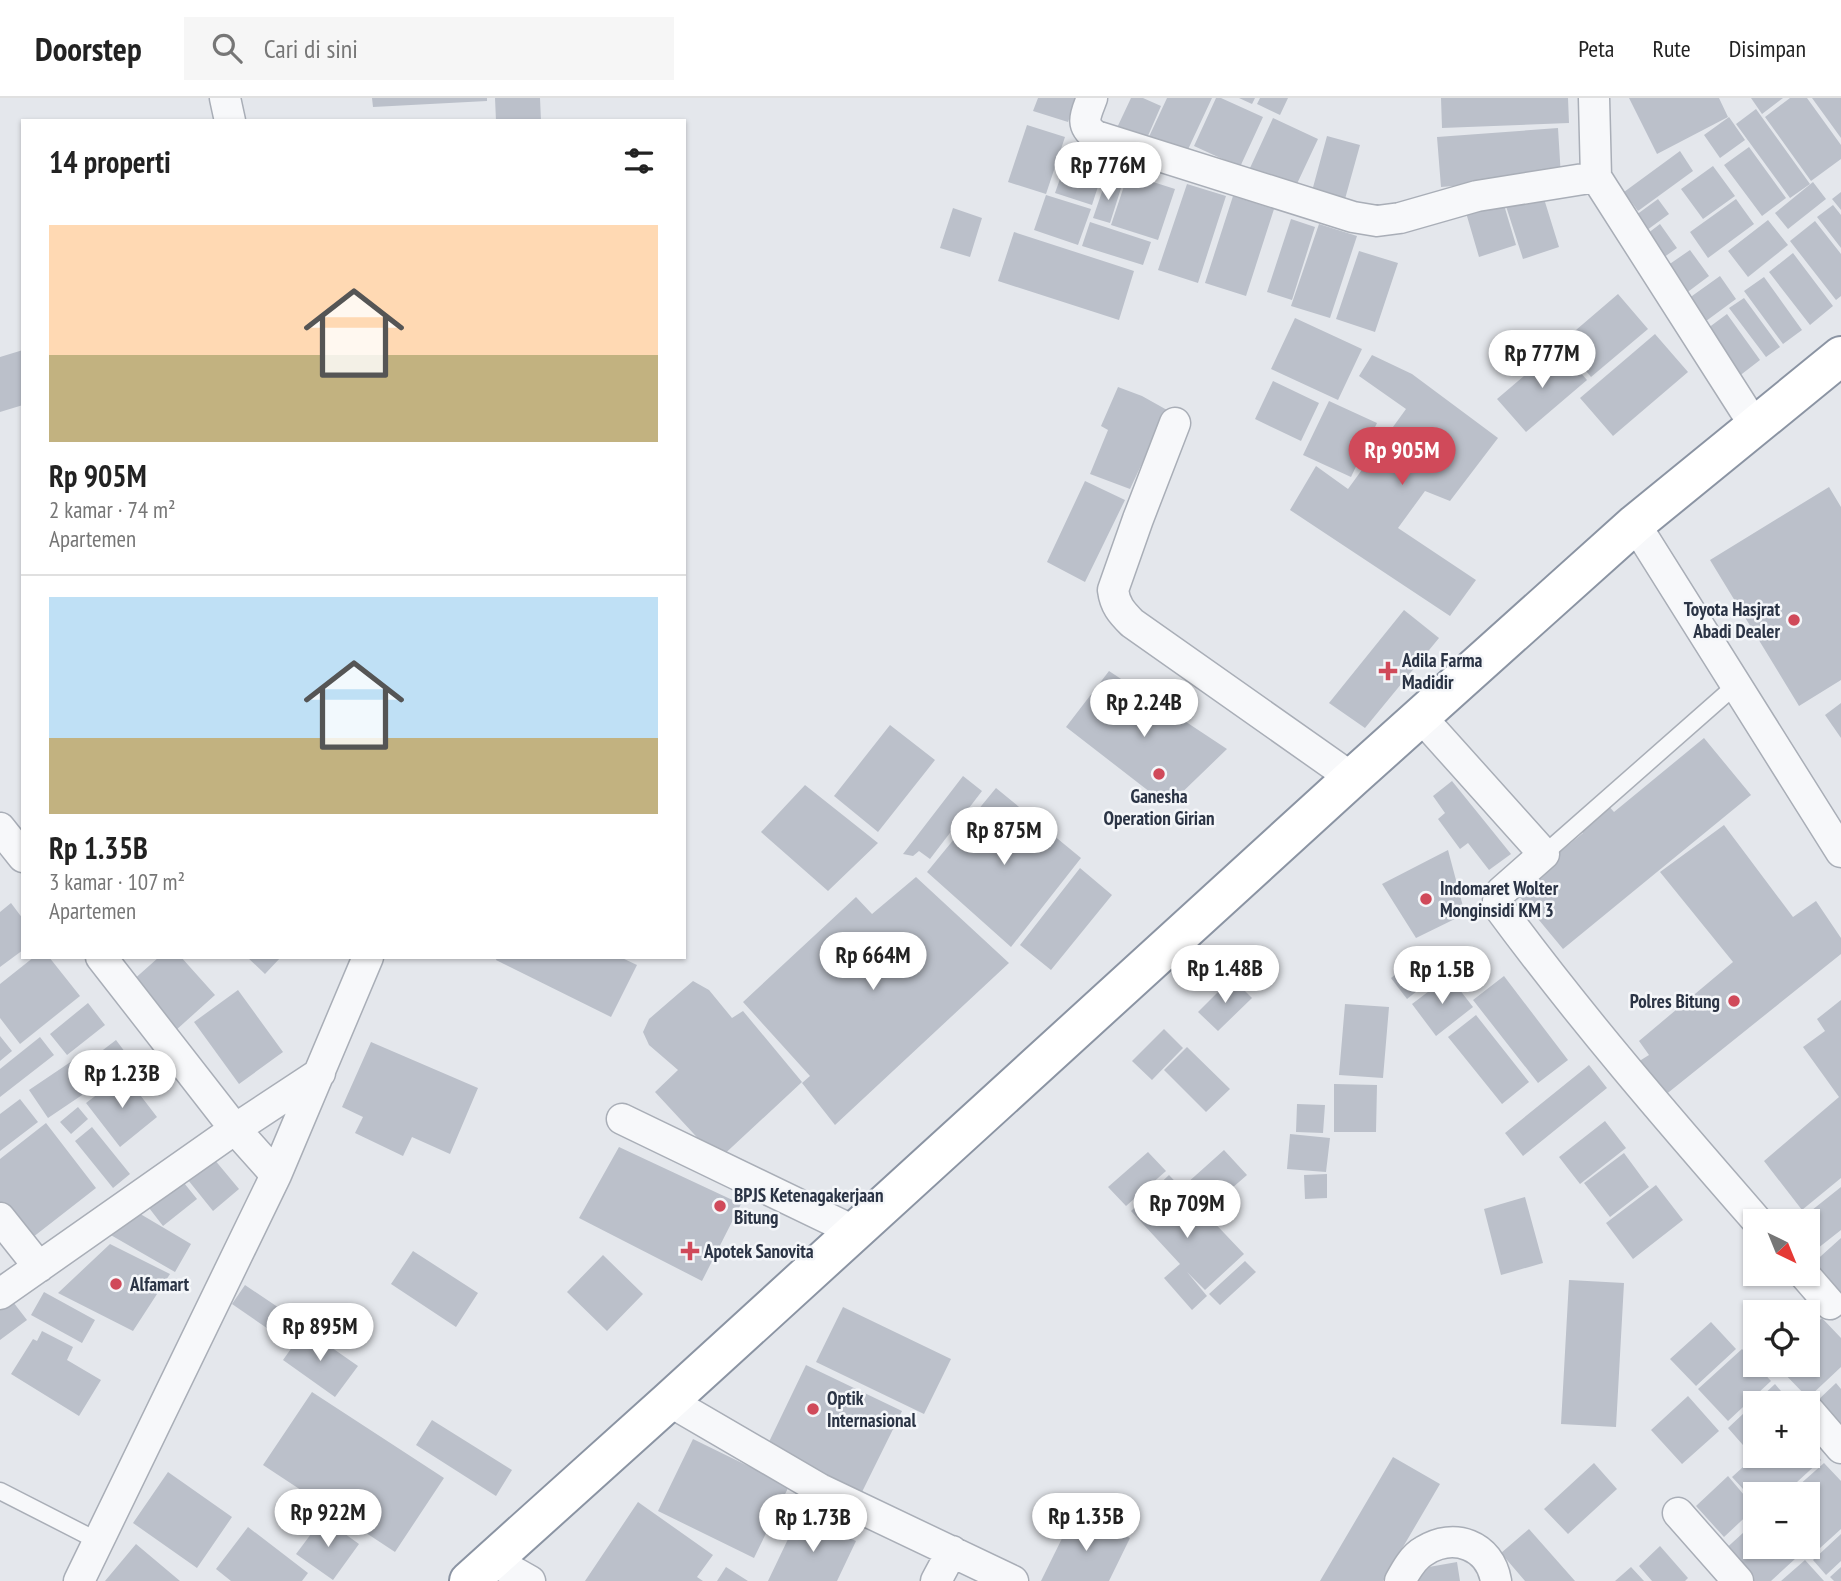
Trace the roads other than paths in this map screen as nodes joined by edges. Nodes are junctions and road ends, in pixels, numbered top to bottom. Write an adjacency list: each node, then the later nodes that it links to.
1 (225, 98): 4 (street)
2 (1092, 98): 5 (street)
3 (1594, 98): 5 (street)
4 (230, 119)
5 (1596, 177): 8 (street)
6 (1841, 356): 8 (highway)
7 (1175, 423): 12 (street)
8 (1755, 426): 9 (highway)
9 (1634, 524): 10 (street); 11 (highway)
10 (1736, 685): 14 (street); 16 (lane)
11 (1421, 717): 12 (highway); 16 (street)
12 (1352, 778): 25 (highway)
13 (0, 828): 15 (street)
14 (1841, 852)
15 (21, 854)
16 (1544, 854): 23 (street)
17 (103, 959): 21 (street)
18 (367, 959): 19 (street)
19 (320, 1073): 21 (street); 22 (street)
20 (622, 1119): 25 (street)
21 (235, 1129): 22 (street); 26 (street)
22 (275, 1175): 35 (street)
23 (1747, 1209)
24 (0, 1217): 26 (street)
25 (854, 1231): 30 (highway)
26 (38, 1267): 28 (street)
27 (1814, 1286): 29 (street)
28 (0, 1294)
29 (1830, 1304)
30 (669, 1401): 36 (street); 37 (highway)
31 (1820, 1424): 32 (street)
32 (1841, 1448)
33 (0, 1491): 35 (lane)
34 (1678, 1513): 44 (street)
35 (98, 1541): 38 (street)
36 (951, 1551): 40 (street); 41 (street)
37 (480, 1570): 39 (street)
38 (79, 1581)
39 (530, 1581)
40 (936, 1581)
41 (1013, 1581)
42 (1400, 1581): 43 (street)
43 (1496, 1581)
44 (1738, 1581)

